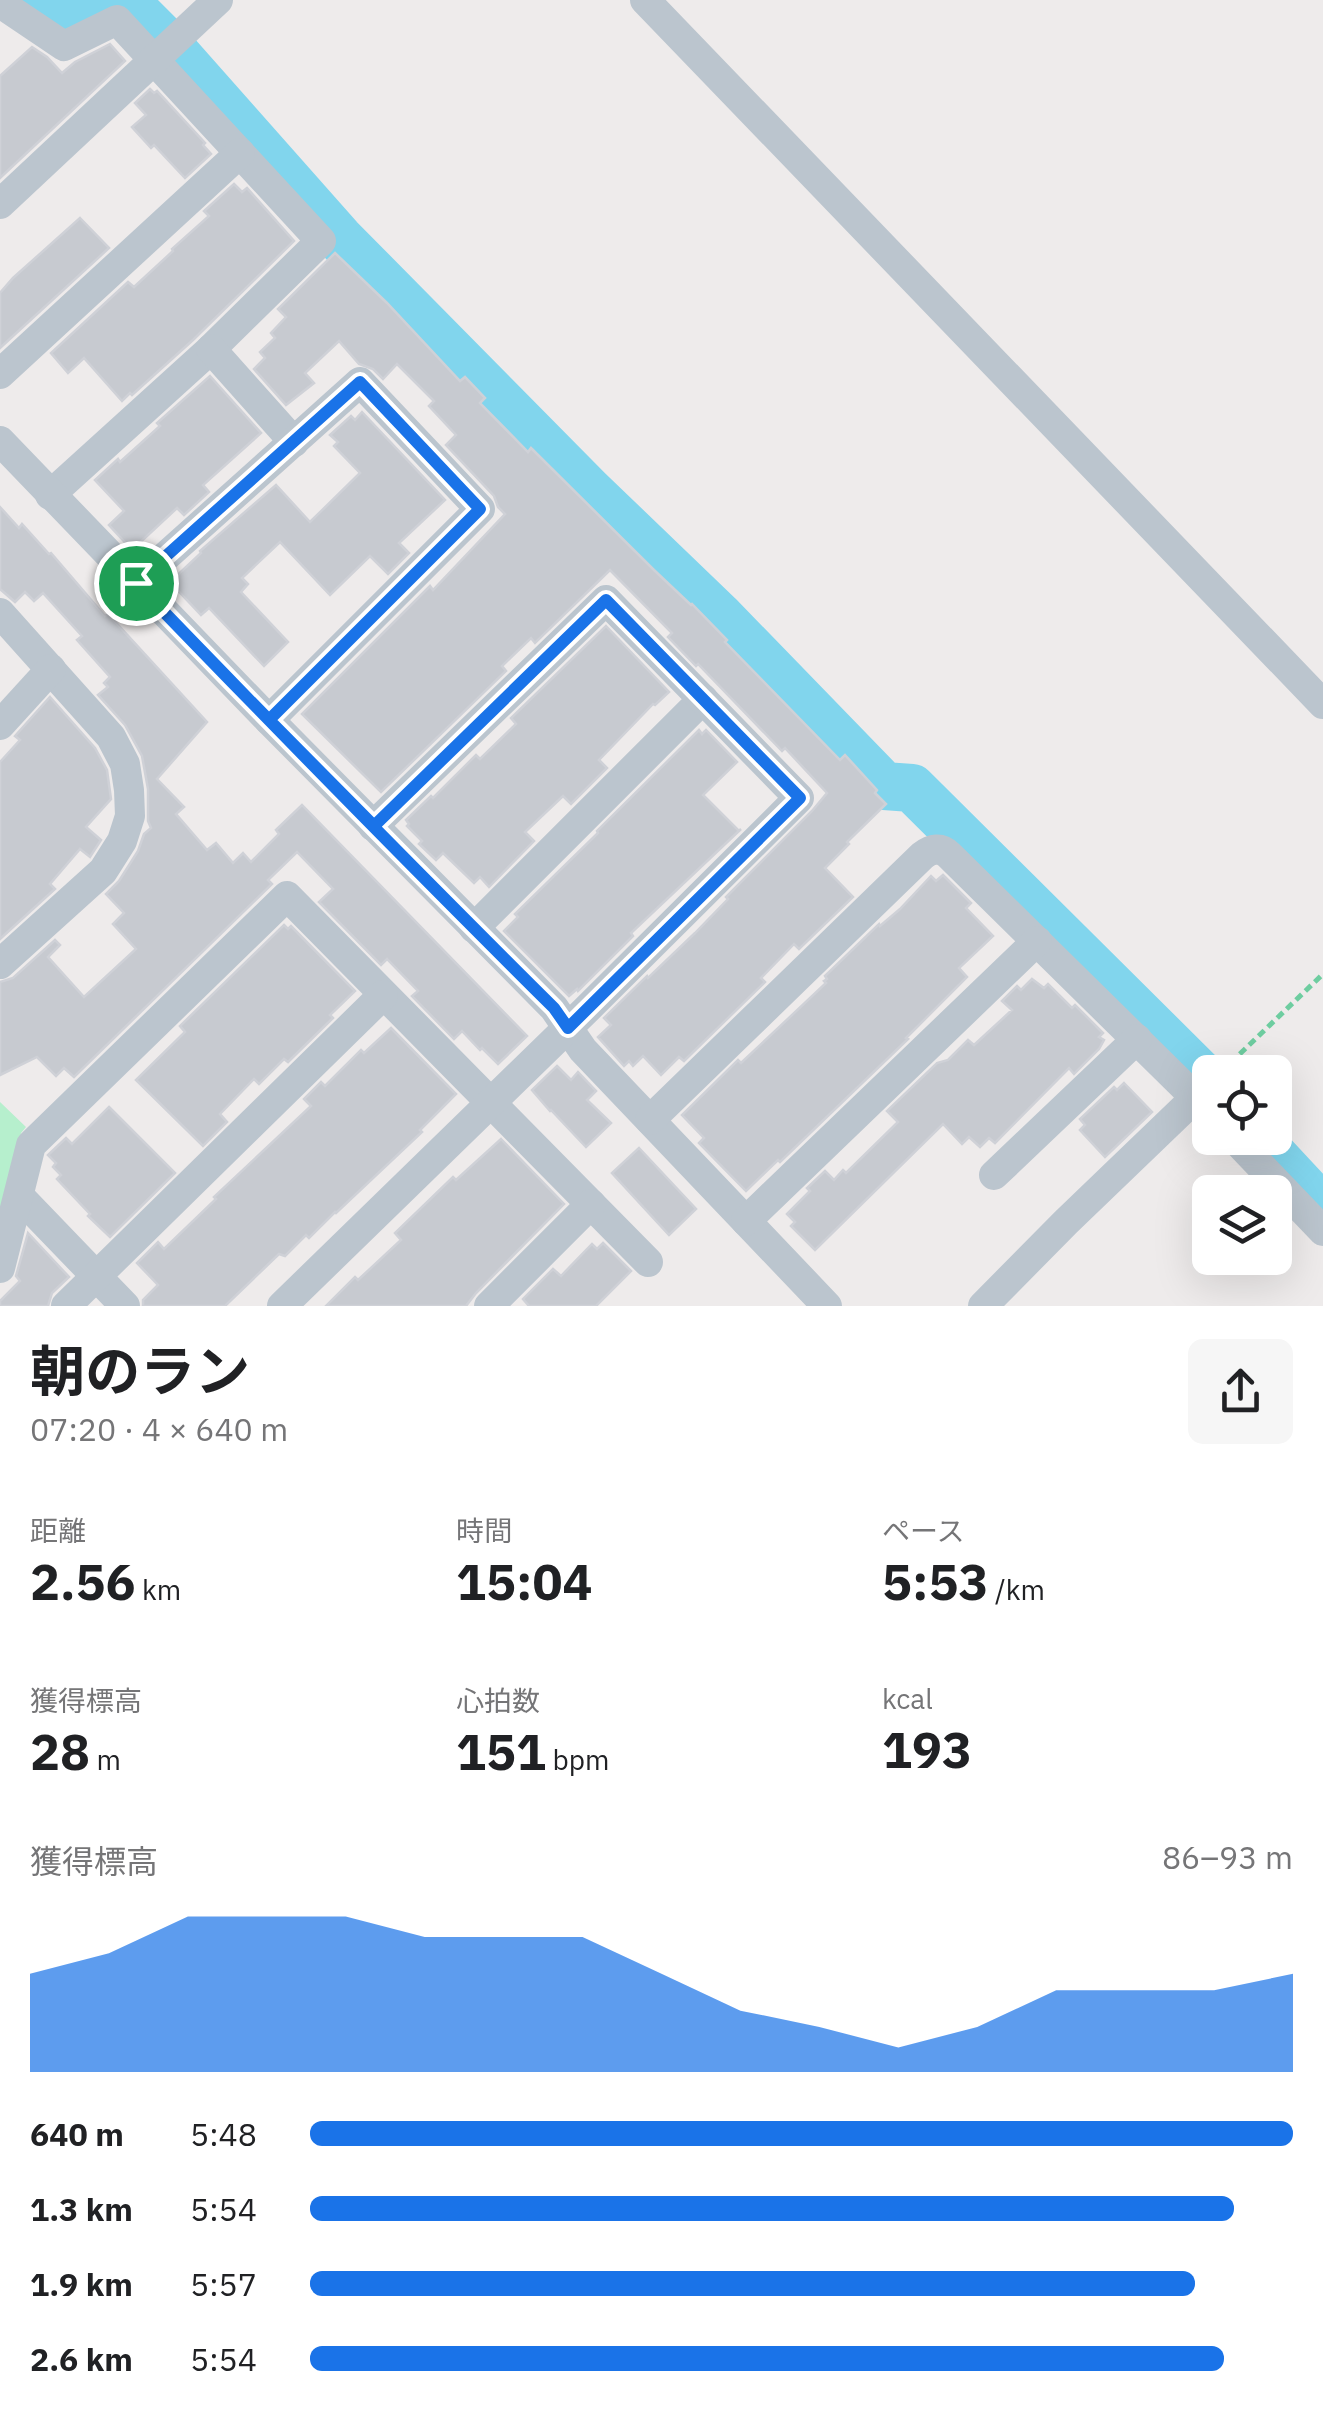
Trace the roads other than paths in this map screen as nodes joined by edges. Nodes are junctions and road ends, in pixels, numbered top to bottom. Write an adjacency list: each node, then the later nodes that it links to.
1 (218, 0): 4 (street)
2 (645, 0): 16 (street)
3 (7, 19): 4 (street)
4 (166, 51): 5 (street); 6 (street)
5 (240, 153): 7 (street); 8 (street)
6 (0, 204)
7 (210, 348): 10 (street); 11 (street)
8 (0, 374)
9 (0, 441): 11 (street)
10 (294, 442): 12 (street); 17 (street)
11 (50, 495): 12 (street)
12 (136, 583): 17 (street)
13 (0, 613): 14 (street)
14 (51, 669): 18 (street); 22 (street)
15 (703, 699): 19 (street); 20 (street); 24 (street)
16 (1323, 704)
17 (269, 720): 19 (street)
18 (0, 725)
19 (374, 826): 20 (street)
20 (474, 928): 24 (street)
21 (1036, 941): 25 (street); 29 (street); 34 (street)
22 (0, 964)
23 (383, 996): 27 (street); 32 (street); 38 (street)
24 (568, 1028): 27 (street); 29 (street)
25 (1136, 1039): 26 (street); 31 (street)
26 (1192, 1093)
27 (490, 1104): 33 (street); 41 (street)
28 (1192, 1113): 44 (street)
29 (650, 1120): 34 (street)
30 (1250, 1155): 35 (street)
31 (994, 1175)
32 (20, 1197): 37 (street); 38 (street)
33 (590, 1204): 36 (street); 42 (street)
34 (746, 1221): 43 (street)
35 (1323, 1231)
36 (648, 1262)
37 (0, 1268)
38 (96, 1276): 39 (street); 40 (street)
39 (66, 1306)
40 (125, 1306)
41 (282, 1306)
42 (489, 1306)
43 (827, 1306)
44 (983, 1306)

